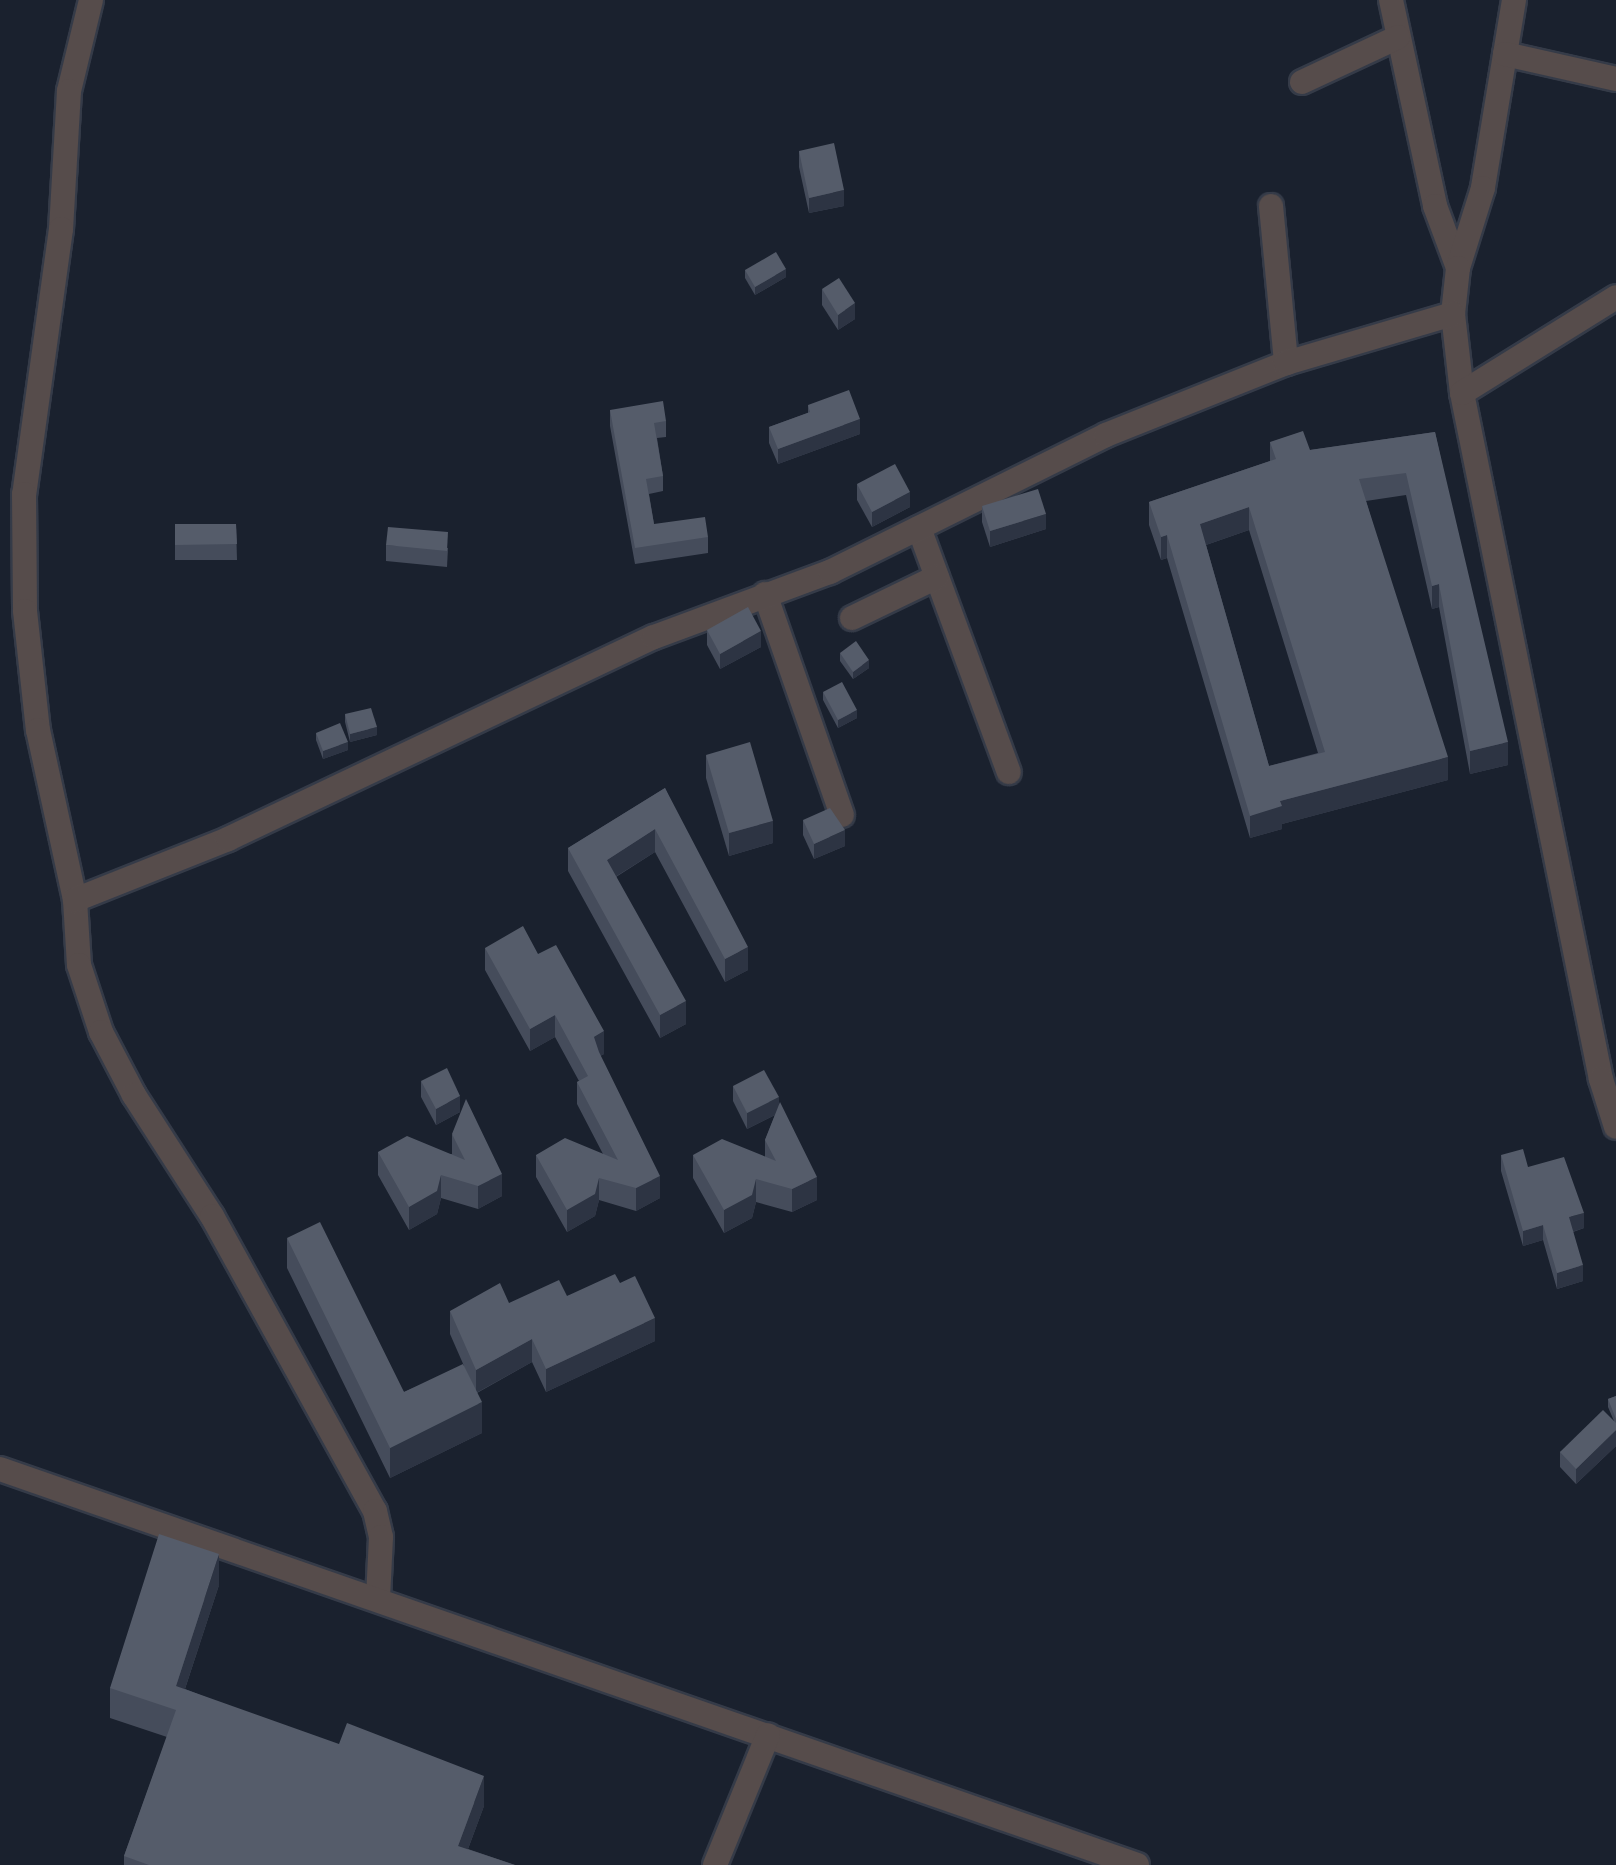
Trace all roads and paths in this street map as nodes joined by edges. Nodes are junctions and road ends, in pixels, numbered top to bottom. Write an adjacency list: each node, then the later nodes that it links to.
1 (91, 0): 20 (street)
2 (1391, 0): 4 (street)
3 (1514, 0): 5 (street)
4 (1398, 37): 7 (street); 9 (street)
5 (1505, 54): 6 (street); 9 (street)
6 (1616, 79)
7 (1302, 82)
8 (1271, 206): 12 (street)
9 (1458, 268): 11 (street)
10 (1616, 297): 13 (street)
11 (1453, 314): 12 (street); 13 (street)
12 (1286, 363): 14 (street)
13 (1462, 393): 21 (street)
14 (919, 528): 15 (street); 16 (street)
15 (937, 577): 17 (street); 18 (street)
16 (765, 594): 19 (street); 20 (street)
17 (852, 618)
18 (1009, 772)
19 (842, 815)
20 (75, 900): 23 (street)
21 (1616, 1127)
22 (0, 1469): 23 (street)
23 (378, 1598): 24 (street)
24 (768, 1735): 25 (street); 26 (street)
25 (715, 1865)
26 (1137, 1865)

